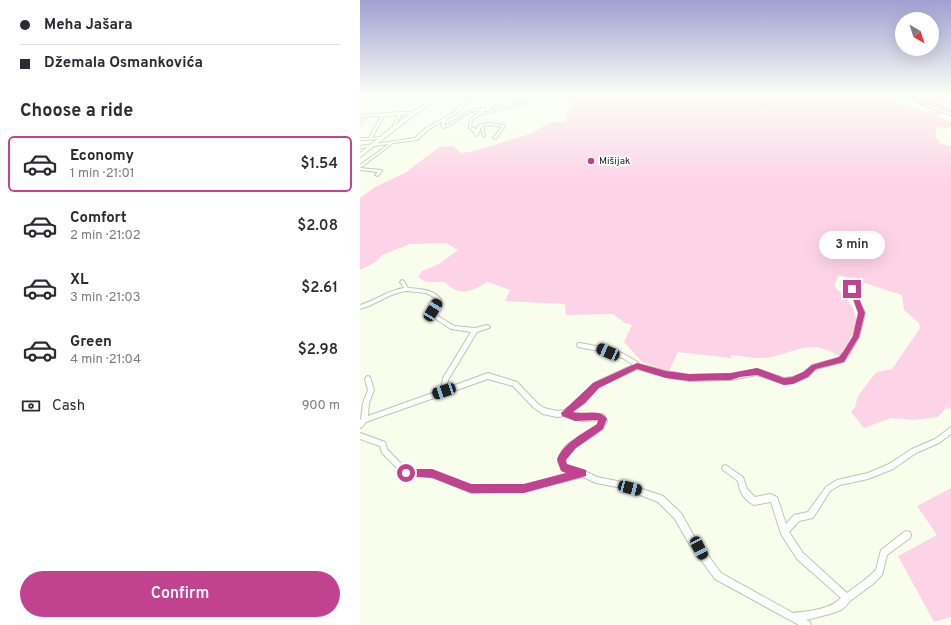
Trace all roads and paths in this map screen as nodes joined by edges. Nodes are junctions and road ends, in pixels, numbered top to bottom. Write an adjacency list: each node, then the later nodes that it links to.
1 (378, 123): 11 (street)
2 (395, 123): 8 (street)
3 (401, 123): 12 (main road)
4 (437, 123): 15 (street)
5 (443, 123): 6 (street)
6 (453, 123)
7 (470, 123): 9 (street)
8 (394, 126)
9 (482, 126): 10 (street); 13 (street)
10 (484, 136)
11 (370, 138): 12 (street); 14 (street)
12 (382, 138): 16 (main road)
13 (495, 138)
14 (360, 139)
15 (392, 143): 16 (street); 19 (street)
16 (370, 146): 17 (street); 18 (main road)
17 (360, 147)
18 (360, 155)
19 (360, 168): 20 (street)
20 (377, 175)
21 (402, 282): 23 (street)
22 (854, 286): 28 (street)
23 (406, 288): 24 (street); 26 (street)
24 (360, 307)
25 (487, 327): 26 (street)
26 (475, 330): 30 (street)
27 (580, 345): 28 (street)
28 (637, 366): 32 (street)
29 (368, 379): 31 (street)
30 (444, 391): 32 (street); 33 (street)
31 (363, 402): 33 (street)
32 (565, 413): 37 (street)
33 (362, 422)
34 (951, 430): 38 (street)
35 (360, 436): 37 (street)
36 (725, 468): 38 (street)
37 (583, 473): 41 (street)
38 (784, 531): 40 (street)
39 (907, 535): 40 (street)
40 (847, 598): 41 (street)
41 (791, 617): 42 (street)
42 (807, 625)

